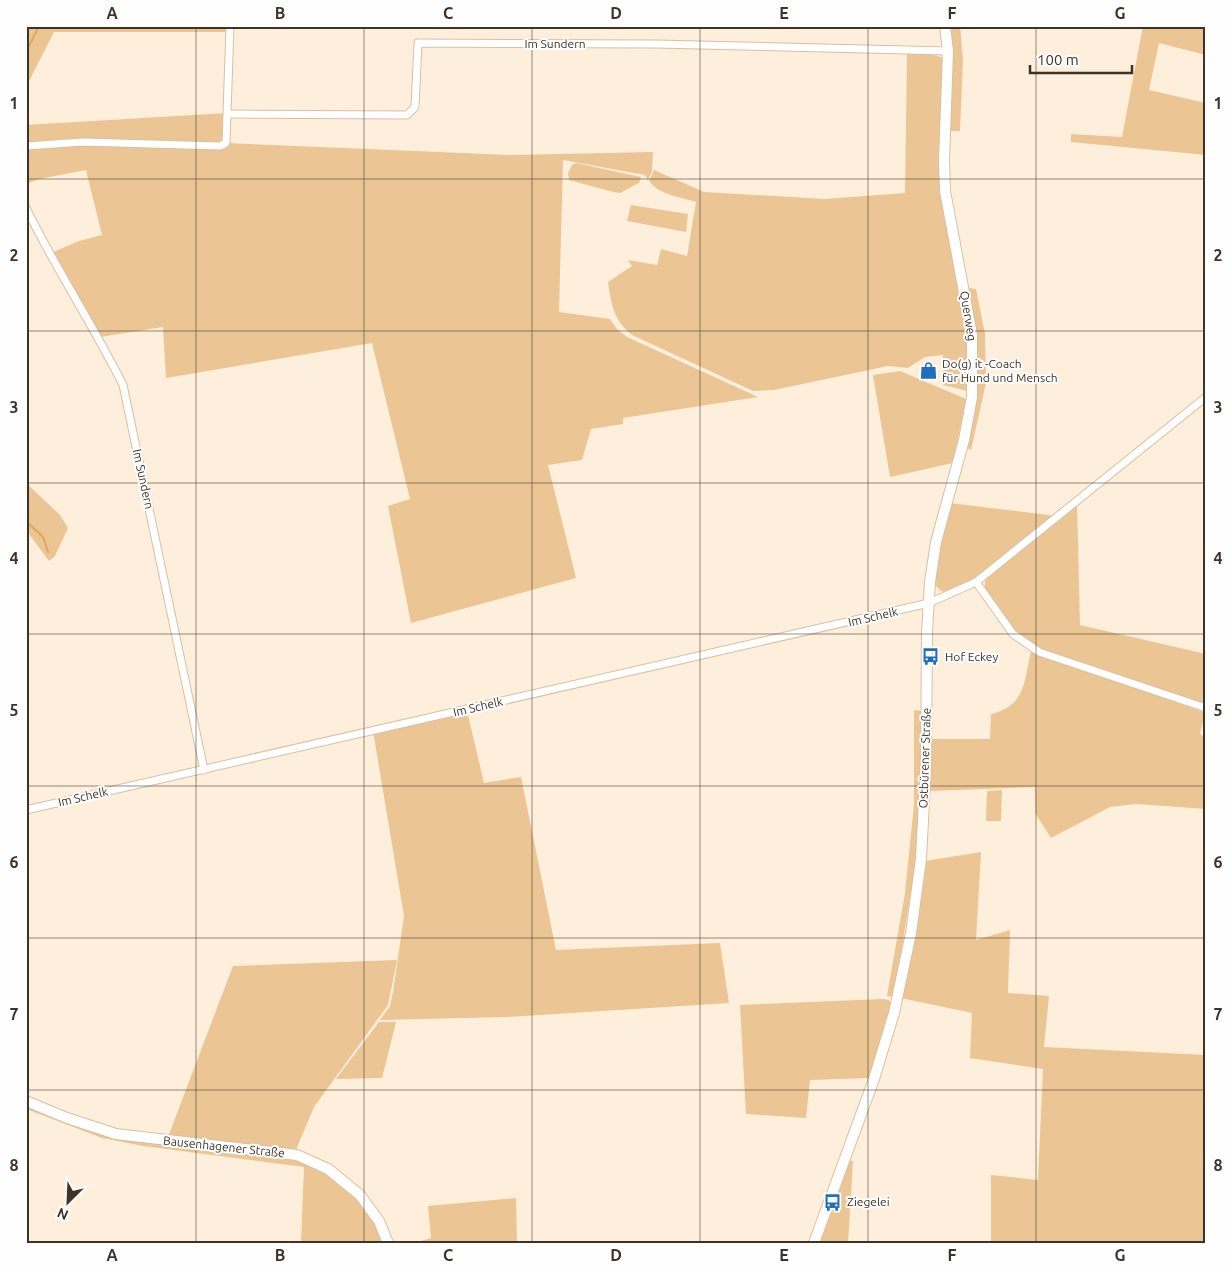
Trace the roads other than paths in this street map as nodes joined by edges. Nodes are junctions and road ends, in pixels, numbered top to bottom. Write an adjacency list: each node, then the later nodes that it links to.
1 (230, 26): 4 (street)
2 (946, 26): 3 (street, Querweg)
3 (948, 51): 4 (street, Im Sundern); 9 (street, Querweg)
4 (228, 114): 5 (street)
5 (26, 146)
6 (26, 208): 11 (street, Im Sundern)
7 (1206, 397): 8 (street)
8 (976, 582): 9 (street); 10 (street)
9 (929, 603): 11 (street, Im Schelk); 15 (street, Ostbürener Straße)
10 (1206, 708)
11 (204, 770): 12 (street, Im Schelk)
12 (26, 810)
13 (26, 1101): 14 (street, Bausenhagener Straße)
14 (388, 1243)
15 (814, 1243)

